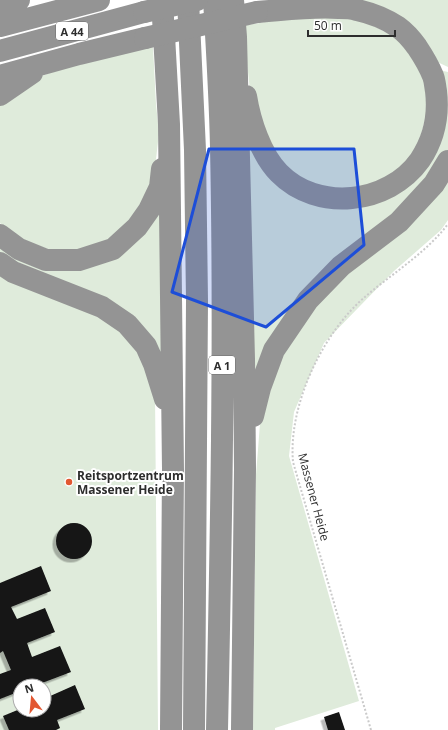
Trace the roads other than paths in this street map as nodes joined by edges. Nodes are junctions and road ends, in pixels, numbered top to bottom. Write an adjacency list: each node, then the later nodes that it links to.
1 (19, 0): 9 (highway)
2 (99, 0): 11 (highway, A 44)
3 (162, 0): 17 (highway)
4 (188, 0): 24 (highway, A 1)
5 (197, 0): 13 (highway, A 44, bridge)
6 (214, 0): 25 (highway, A 1)
7 (233, 0): 12 (highway)
8 (307, 0): 10 (highway)
9 (0, 5)
10 (257, 12): 12 (highway); 14 (highway, bridge)
11 (0, 26)
12 (236, 37): 21 (highway)
13 (0, 50)
14 (79, 54): 15 (highway); 16 (highway)
15 (0, 76)
16 (0, 95)
17 (169, 124): 19 (highway); 22 (highway)
18 (448, 161): 21 (highway)
19 (0, 235)
20 (0, 263): 22 (highway)
21 (245, 469): 26 (highway)
22 (173, 470): 23 (highway)
23 (171, 730)
24 (194, 730)
25 (218, 730)
26 (242, 730)

